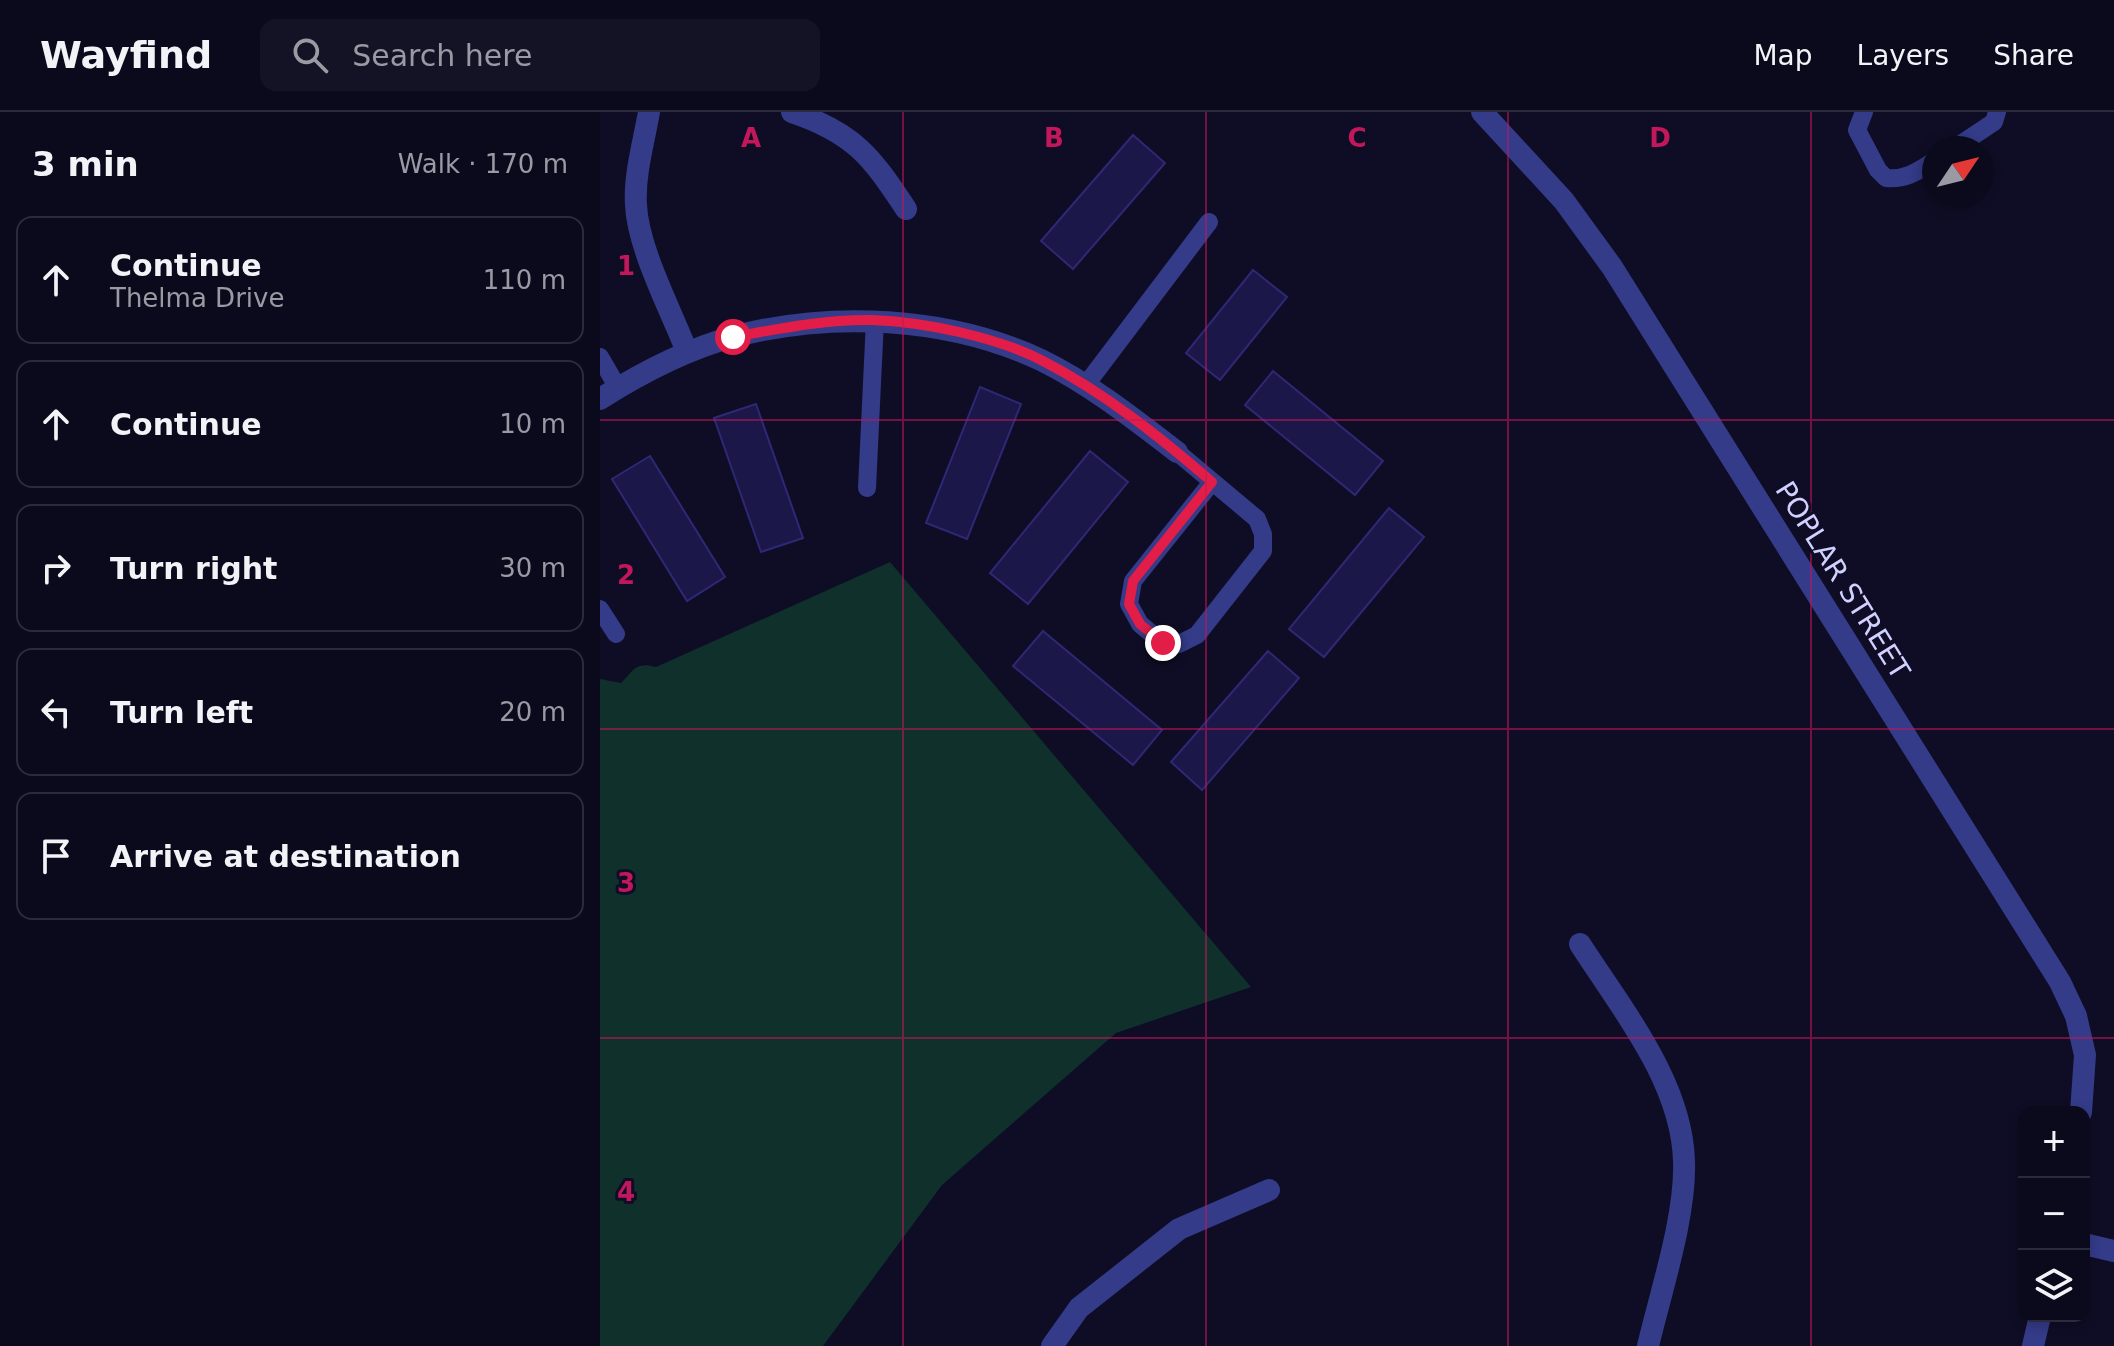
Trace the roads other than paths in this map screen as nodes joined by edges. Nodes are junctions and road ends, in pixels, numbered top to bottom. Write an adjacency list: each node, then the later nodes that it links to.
1 (649, 112): 11 (street)
2 (792, 112): 8 (street)
3 (1482, 112): 21 (street, POPLAR STREET)
4 (1864, 112): 7 (lane)
5 (1997, 112): 6 (lane)
6 (1973, 136)
7 (1922, 169)
8 (906, 209)
9 (1209, 222): 13 (lane)
10 (875, 320): 11 (street); 13 (street); 17 (lane)
11 (687, 352): 14 (street)
12 (600, 357): 14 (lane)
13 (1085, 386): 15 (street)
14 (609, 393)
15 (1177, 452): 16 (lane)
16 (1212, 482): 16 (lane)
17 (867, 488)
18 (600, 609): 19 (lane)
19 (616, 634)
20 (1580, 944): 27 (street)
21 (2081, 1106)
22 (1269, 1190): 26 (street)
23 (2090, 1245): 24 (street)
24 (2114, 1251)
25 (2039, 1322): 28 (street)
26 (1052, 1346)
27 (1648, 1346)
28 (2033, 1346)

